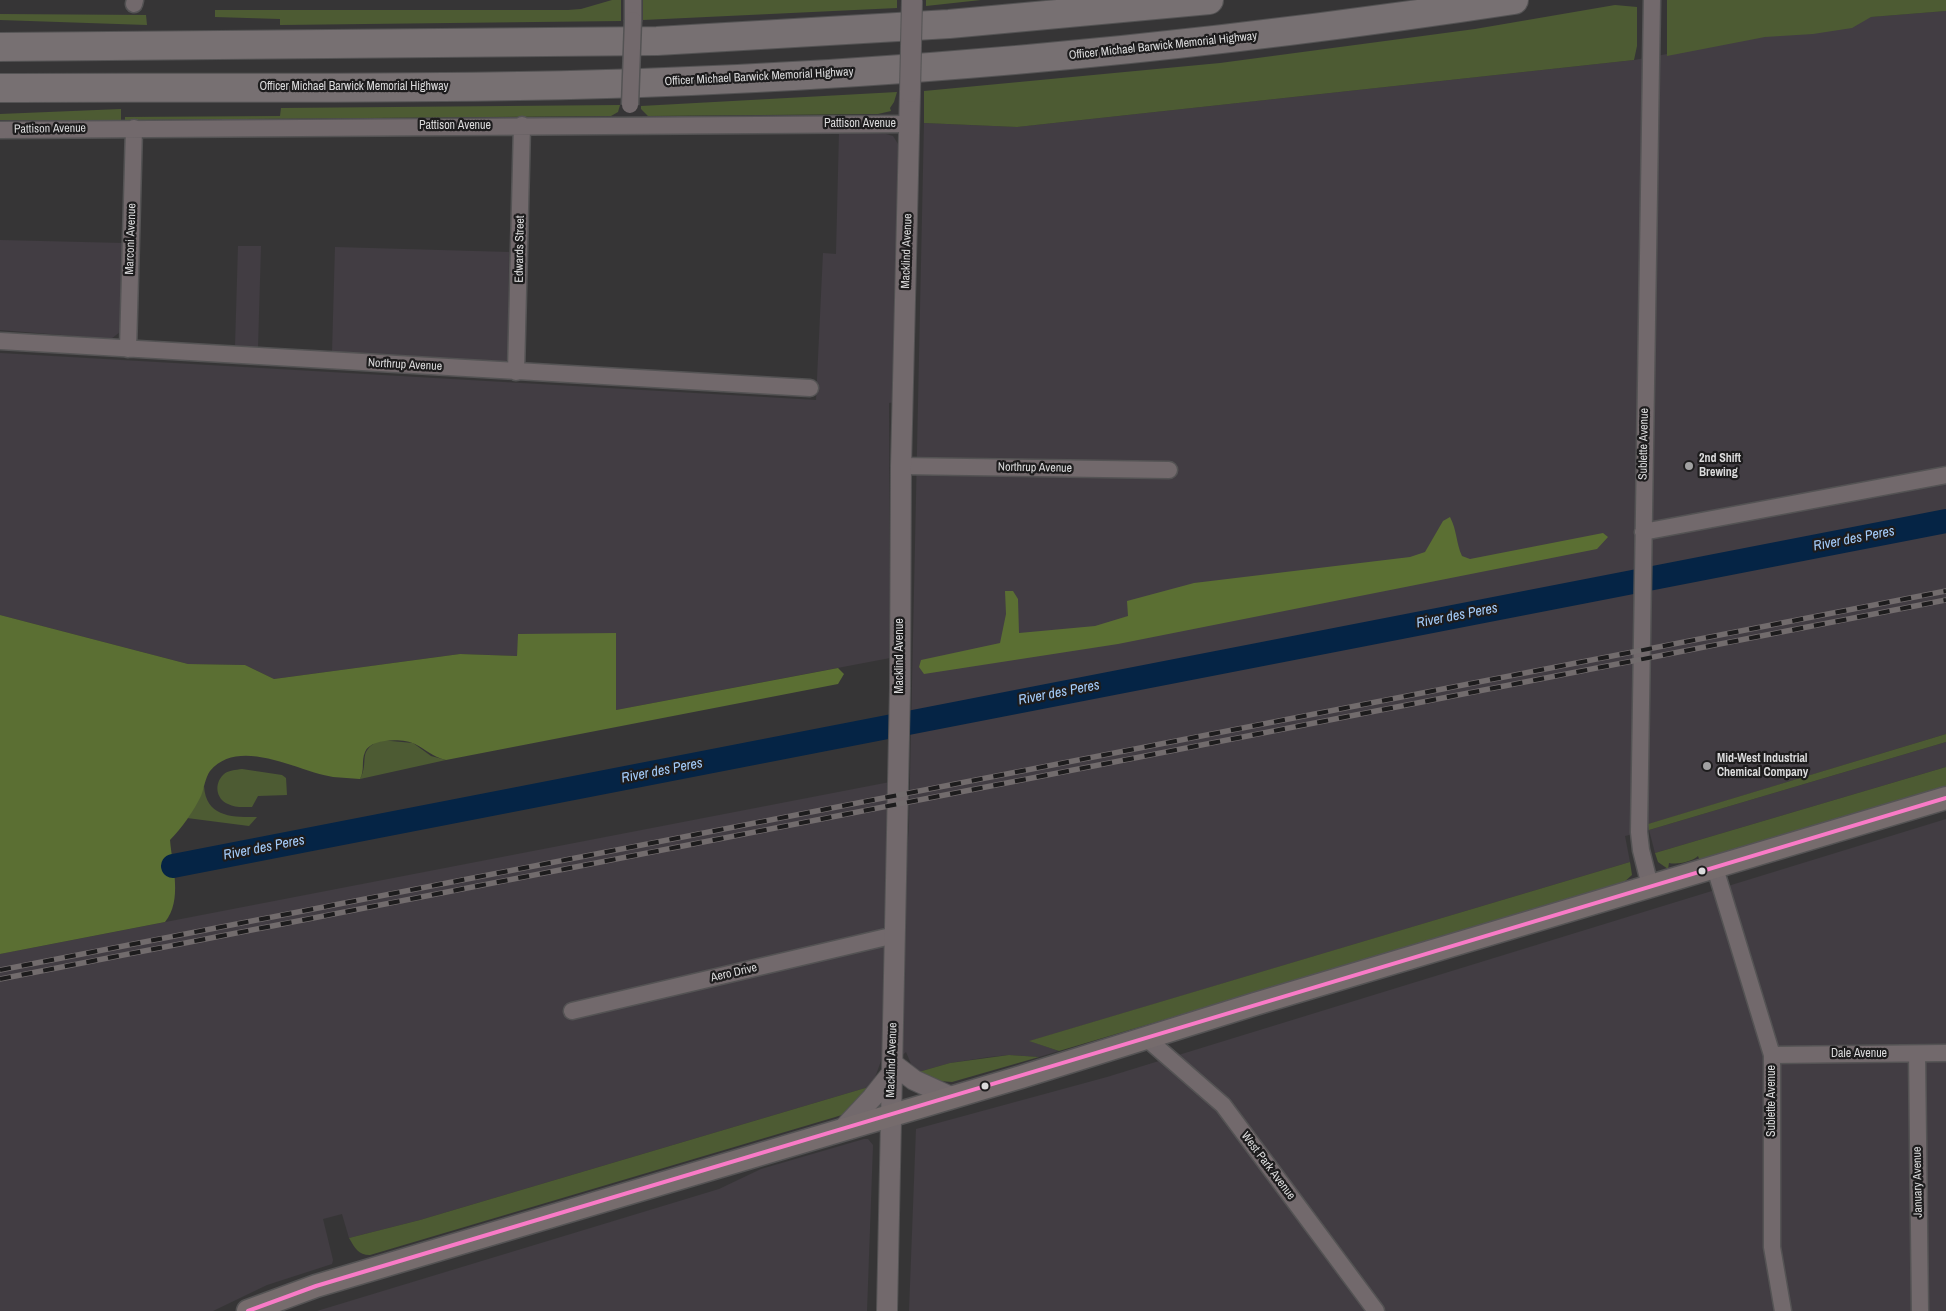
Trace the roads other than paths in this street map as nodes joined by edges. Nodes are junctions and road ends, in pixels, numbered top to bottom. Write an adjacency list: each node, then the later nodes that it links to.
1 (633, 0): 9 (street, bridge)
2 (912, 0): 8 (street, Macklind Avenue, bridge)
3 (1209, 0): 6 (highway)
4 (1514, 0): 7 (highway, Officer Michael Barwick Memorial Highway)
5 (1652, 0): 20 (street, Sublette Avenue)
6 (0, 47)
7 (0, 88)
8 (910, 124): 9 (street, Pattison Avenue); 17 (street, Macklind Avenue)
9 (630, 125): 10 (street, Pattison Avenue)
10 (522, 126): 11 (street, Pattison Avenue); 15 (street, Edwards Street)
11 (134, 128): 12 (street, Pattison Avenue); 14 (street, Marconi Avenue)
12 (0, 130)
13 (0, 342): 14 (street, Northrup Avenue)
14 (128, 349): 15 (street, Northrup Avenue)
15 (516, 372): 16 (street, Northrup Avenue)
16 (810, 388)
17 (901, 466): 18 (street, Northrup Avenue); 24 (street, Macklind Avenue)
18 (1169, 470)
19 (1946, 475): 20 (street)
20 (1643, 539): 23 (street, Sublette Avenue)
21 (1946, 798): 22 (main road)
22 (1714, 868): 23 (main road); 29 (street, Sublette Avenue)
23 (1650, 886): 26 (main road)
24 (895, 935): 25 (street, Aero Drive); 30 (street, Macklind Avenue)
25 (572, 1010)
26 (1144, 1037): 31 (main road); 36 (street, West Park Avenue)
27 (1946, 1053): 28 (street, Dale Avenue)
28 (1917, 1054): 29 (street, Dale Avenue); 38 (street, January Avenue)
29 (1772, 1055): 37 (street, Sublette Avenue)
30 (892, 1068): 31 (street); 32 (street, Macklind Avenue); 33 (street)
31 (951, 1097): 32 (main road)
32 (891, 1116): 33 (main road); 35 (street, Macklind Avenue)
33 (842, 1130): 34 (main road)
34 (248, 1311)
35 (887, 1311)
36 (1376, 1311)
37 (1783, 1311)
38 (1920, 1311)

